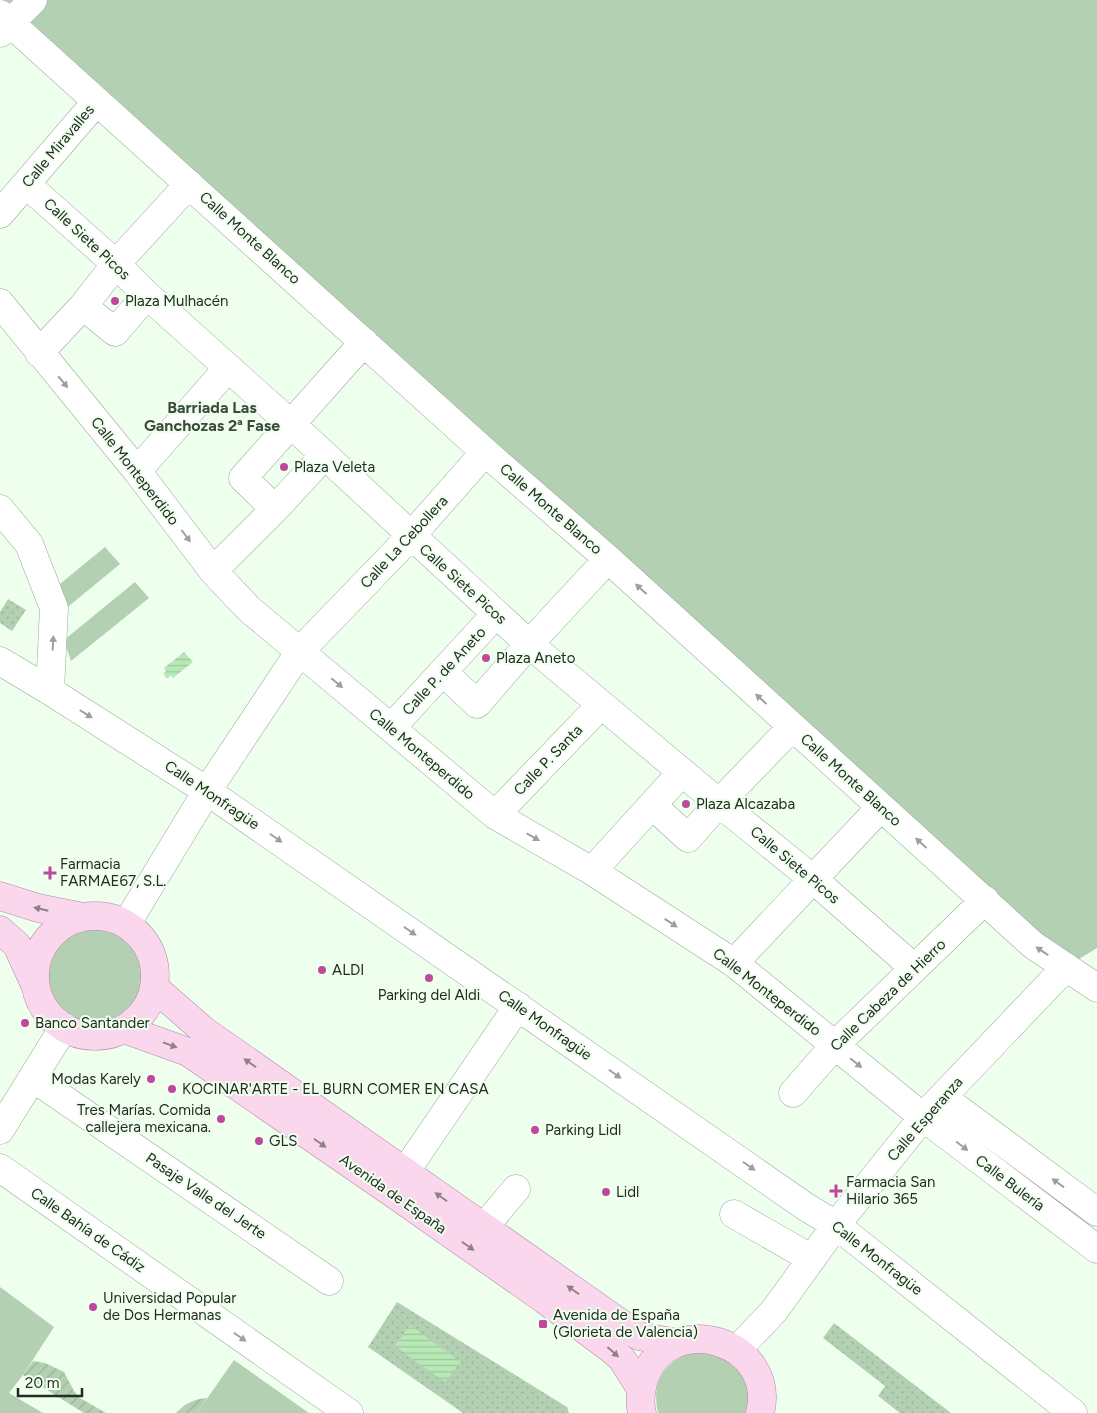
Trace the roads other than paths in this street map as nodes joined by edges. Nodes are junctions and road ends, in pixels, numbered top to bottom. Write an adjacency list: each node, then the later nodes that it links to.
1 (33, 0): 2 (street)
2 (3, 23): 3 (street, Calle Monte Blanco)
3 (97, 101): 4 (street, Calle Miravalles); 5 (street, Calle Monte Blanco)
4 (26, 184): 6 (street, Calle Miravalles); 7 (street, Calle Siete Picos)
5 (190, 184): 7 (street); 11 (street, Calle Monte Blanco)
6 (0, 214)
7 (116, 264): 8 (street, Calle Siete Picos); 10 (street)
8 (147, 295): 10 (street); 13 (street, Calle Siete Picos)
9 (0, 303): 12 (street, Calle Monteperdido)
10 (83, 306): 12 (street)
11 (364, 342): 14 (street); 15 (street, Calle Monte Blanco)
12 (39, 353): 17 (street, Calle Monteperdido, one-way to 17)
13 (228, 368): 14 (street, Calle Siete Picos); 17 (street)
14 (292, 424): 16 (street, Calle Siete Picos); 19 (street)
15 (485, 452): 20 (street, Calle La Cebollera); 21 (street, Calle Monte Blanco)
16 (324, 456): 19 (street); 20 (street, Calle Siete Picos)
17 (138, 471): 22 (street, Calle Monteperdido, one-way to 22)
18 (0, 508): 28 (street, one-way to 18)
19 (275, 510): 22 (street)
20 (410, 536): 23 (street, Calle Siete Picos); 25 (street, Calle La Cebollera)
21 (608, 559): 24 (street); 30 (street, Calle Monte Blanco, one-way to 21)
22 (213, 571): 25 (street, Calle Monteperdido)
23 (496, 614): 24 (street, Calle Siete Picos); 27 (street, Calle P. de Aneto)
24 (529, 644): 27 (street); 29 (street, Calle Siete Picos)
25 (300, 651): 31 (street, Calle Monteperdido, one-way to 31); 33 (street, Calle La Cebollera)
26 (0, 662): 28 (street, Calle Monfragüe)
27 (444, 672): 31 (street, Calle P. de Aneto)
28 (50, 691): 33 (street, Calle Monfragüe, one-way to 33)
29 (602, 705): 32 (street, Calle Siete Picos); 37 (street, Calle P. Santa)
30 (792, 727): 34 (street); 36 (street, Calle Monte Blanco)
31 (392, 728): 37 (street, Calle Monteperdido)
32 (682, 772): 34 (street, Calle Siete Picos); 35 (street)
33 (207, 791): 43 (street, Calle La Cebollera); 51 (street, Calle Monfragüe, one-way to 51)
34 (719, 803): 35 (street); 39 (street, Calle Siete Picos)
35 (652, 805): 38 (street)
36 (881, 807): 39 (street); 41 (street, Calle Monte Blanco, one-way to 36)
37 (496, 815): 38 (street, Calle Monteperdido, one-way to 38)
38 (592, 871): 45 (street, Calle Monteperdido, one-way to 45)
39 (813, 879): 45 (street); 47 (street, Calle Siete Picos)
40 (0, 896): 42 (main road, one-way to 40)
41 (985, 900): 46 (street, Calle Monte Blanco, one-way to 41); 47 (street, Calle Cabeza de Hierro)
42 (83, 917): 43 (main road); 48 (main road)
43 (127, 923): 49 (main road)
44 (0, 930): 48 (main road)
45 (734, 963): 54 (street, Calle Monteperdido)
46 (1066, 967): 50 (street, Calle Monte Blanco); 57 (street, Calle Esperanza)
47 (914, 968): 54 (street, Calle Cabeza de Hierro)
48 (36, 988): 52 (main road)
49 (155, 988): 53 (main road); 61 (main road, Avenida de España, one-way to 49)
50 (1097, 988)
51 (518, 1006): 61 (street); 65 (street, Calle Monfragüe, one-way to 65)
52 (64, 1027): 53 (main road); 55 (street)
53 (124, 1029): 72 (main road, Avenida de España, one-way to 72)
54 (835, 1045): 56 (street, Calle Cabeza de Hierro); 58 (street, Calle Monteperdido, one-way to 58)
55 (34, 1078): 59 (street); 69 (street, Pasaje Valle del Jerte)
56 (793, 1093)
57 (942, 1097): 58 (street, Calle Esperanza); 63 (street, one-way to 57)
58 (923, 1117): 65 (street, Calle Esperanza); 67 (street, Calle Bulería, one-way to 67)
59 (0, 1130)
60 (0, 1168): 74 (street, Calle Bahía de Cádiz, one-way to 74)
61 (405, 1172): 66 (main road, Avenida de España, one-way to 61)
62 (516, 1189): 66 (street)
63 (1097, 1212)
64 (734, 1214): 68 (street)
65 (836, 1225): 68 (street, Calle Esperanza); 75 (street, Calle Monfragüe)
66 (484, 1228): 70 (main road, Avenida de España, one-way to 66)
67 (1097, 1249)
68 (812, 1259): 71 (street, Calle Esperanza)
69 (329, 1281)
70 (677, 1343): 71 (main road); 72 (main road)
71 (737, 1350): 73 (main road)
72 (642, 1401)
73 (761, 1412)
74 (349, 1413)
75 (1073, 1413)

